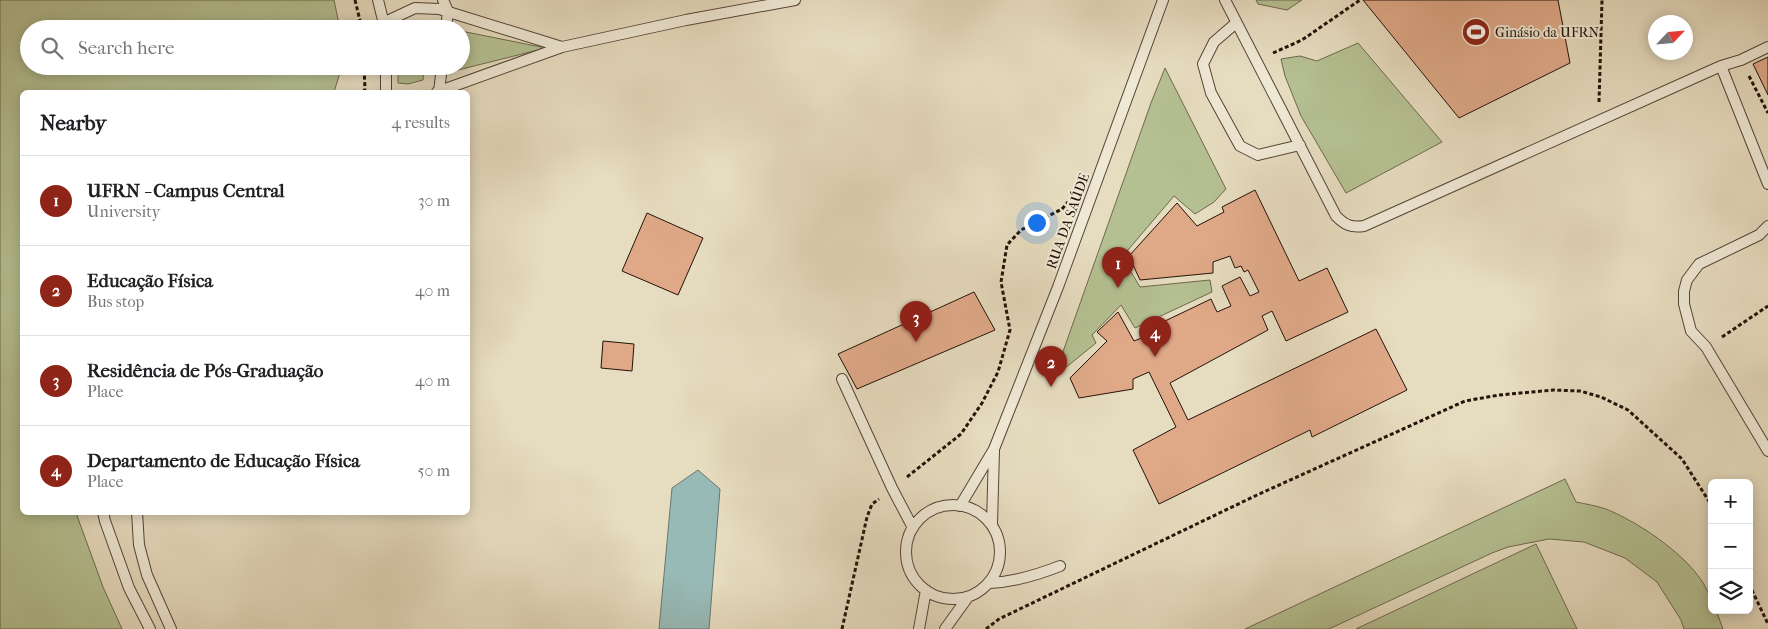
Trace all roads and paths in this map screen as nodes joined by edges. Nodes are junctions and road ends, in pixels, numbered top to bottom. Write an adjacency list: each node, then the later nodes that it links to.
1 (355, 0): 10 (path)
2 (378, 0): 11 (lane)
3 (443, 0): 9 (lane)
4 (795, 0): 15 (lane)
5 (1163, 0): 36 (lane, RUA DA SAÚDE)
6 (1225, 0): 14 (lane)
7 (1360, 0): 18 (path)
8 (1602, 0): 28 (path)
9 (448, 11): 12 (lane); 13 (lane); 15 (lane)
10 (360, 20)
11 (384, 20)
12 (394, 20)
13 (447, 20)
14 (1236, 23): 18 (lane); 29 (lane)
15 (562, 47): 26 (lane)
16 (1768, 47): 17 (lane)
17 (1741, 60): 19 (lane); 27 (path)
18 (1256, 61): 29 (lane)
19 (1721, 66): 28 (lane); 30 (lane)
20 (364, 75): 23 (path)
21 (387, 75): 24 (lane)
22 (441, 75): 25 (lane)
23 (364, 90)
24 (388, 90)
25 (438, 90)
26 (444, 90)
27 (1768, 113)
28 (1599, 121): 29 (lane)
29 (1300, 145)
30 (1768, 184)
31 (1072, 197): 38 (path)
32 (1768, 226): 34 (lane)
33 (1768, 306): 34 (path)
34 (1706, 348): 37 (lane)
35 (842, 378): 38 (lane)
36 (994, 449): 40 (lane, RUA DA SAÚDE); 43 (lane, RUA DA SAÚDE)
37 (1768, 451)
38 (892, 488): 44 (lane); 53 (path)
39 (1708, 500): 56 (path)
40 (960, 506): 43 (lane); 44 (lane)
41 (104, 515): 51 (lane)
42 (136, 515): 52 (lane)
43 (992, 525): 46 (lane, RUA DA SAÚDE)
44 (913, 528): 47 (lane)
45 (1060, 566): 46 (lane)
46 (990, 583): 49 (lane)
47 (926, 590): 49 (lane); 54 (lane)
48 (1753, 592): 50 (path)
49 (968, 597): 55 (lane)
50 (1768, 624)
51 (150, 629)
52 (171, 629)
53 (843, 629)
54 (919, 629)
55 (945, 629)
56 (986, 629)

